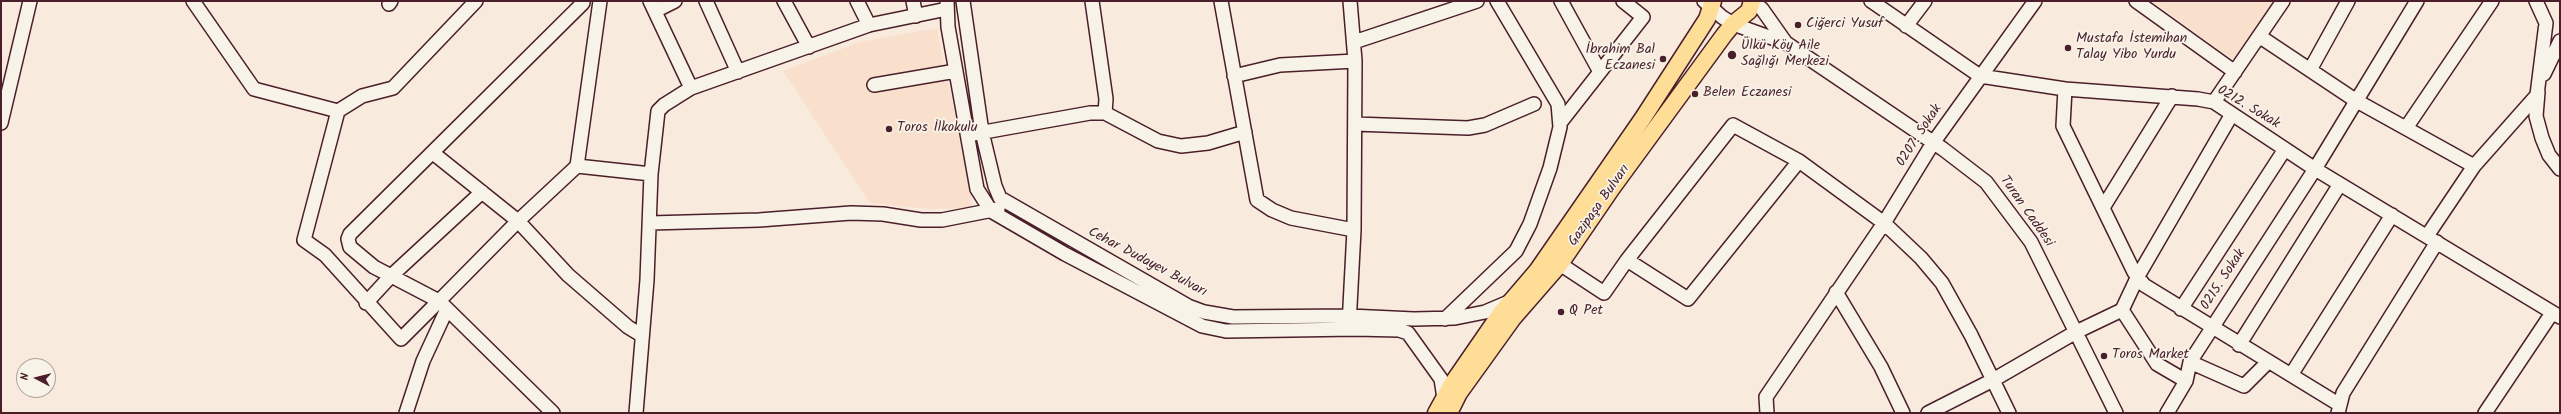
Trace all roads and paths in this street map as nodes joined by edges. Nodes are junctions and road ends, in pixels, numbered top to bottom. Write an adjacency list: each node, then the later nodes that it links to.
1 (30, 1): 60 (street)
2 (193, 1): 57 (street)
3 (476, 1): 57 (street)
4 (675, 1): 31 (street)
5 (706, 1): 44 (street)
6 (784, 1): 40 (street)
7 (857, 1): 34 (street)
8 (912, 1): 32 (street)
9 (962, 1): 64 (street, Cehar Dudayev Bulvarı)
10 (1092, 1): 58 (street)
11 (1221, 1): 47 (street)
12 (1350, 1): 38 (street)
13 (1478, 1): 38 (street)
14 (1497, 1): 61 (street)
15 (1562, 1): 45 (street)
16 (1623, 1): 45 (street)
17 (1752, 1): 33 (main road, Gazipaşa Bulvarı); 39 (street)
18 (1872, 1): 35 (street, 0212. Sokak)
19 (1925, 1): 35 (street)
20 (2036, 1): 48 (street, 0207. Sokak)
21 (2136, 1): 46 (street)
22 (2283, 1): 36 (street)
23 (2348, 1): 42 (street)
24 (2417, 1): 54 (street, 0215. Sokak)
25 (2492, 1): 63 (street)
26 (2536, 1): 52 (street)
27 (582, 2): 28 (street); 69 (street)
28 (600, 2): 71 (street)
29 (1709, 3): 33 (street); 92 (main road, Gazipaşa Bulvarı)
30 (947, 5): 32 (street); 43 (street, Cehar Dudayev Bulvarı)
31 (652, 6): 50 (street)
32 (916, 16): 34 (street)
33 (1733, 24): 39 (street); 88 (main road, Gazipaşa Bulvarı)
34 (869, 25): 40 (street)
35 (1906, 26): 48 (street, 0212. Sokak)
36 (2259, 36): 42 (street); 46 (street)
37 (2560, 41): 52 (street)
38 (1354, 42): 41 (street)
39 (1786, 42): 67 (street, Turan Caddesi)
40 (809, 48): 44 (street)
41 (1355, 60): 47 (street); 62 (street)
42 (2310, 70): 54 (street)
43 (956, 71): 49 (street); 66 (street, Cehar Dudayev Bulvarı)
44 (738, 72): 50 (street)
45 (1600, 72): 61 (street)
46 (2235, 72): 55 (street)
47 (1234, 76): 65 (street)
48 (1980, 76): 51 (street, 0212. Sokak); 67 (street, 0207. Sokak)
49 (874, 86)
50 (691, 88): 75 (street)
51 (2065, 89): 53 (street, 0212. Sokak); 79 (street)
52 (2537, 95): 72 (street); 74 (street)
53 (2172, 96): 55 (street, 0212. Sokak); 79 (street)
54 (2355, 100): 63 (street); 73 (street, 0215. Sokak)
55 (2214, 102): 59 (street, 0212. Sokak)
56 (1534, 104): 62 (street)
57 (338, 111): 93 (street)
58 (1105, 113): 64 (street); 65 (street)
59 (2232, 114): 68 (street, 0212. Sokak); 89 (street)
60 (1, 123)
61 (1560, 123): 98 (street)
62 (1355, 124): 85 (street)
63 (2406, 128): 72 (street)
64 (982, 132): 66 (street); 78 (street, Cehar Dudayev Bulvarı)
65 (1245, 132): 85 (street)
66 (967, 134): 80 (street, Cehar Dudayev Bulvarı)
67 (1933, 143): 84 (street, 0207. Sokak); 101 (street, Turan Caddesi)
68 (2285, 149): 73 (street, 0212. Sokak); 95 (street)
69 (433, 153): 77 (street); 90 (street)
70 (1799, 161): 84 (street); 87 (street); 87 (street)
71 (577, 166): 75 (street); 82 (street)
72 (2474, 166): 86 (street)
73 (2316, 169): 76 (street, 0212. Sokak); 100 (street, 0215. Sokak)
74 (2560, 169)
75 (652, 174): 83 (street)
76 (2340, 184): 81 (street, 0212. Sokak); 103 (street)
77 (482, 192): 82 (street); 90 (street)
78 (1009, 204): 80 (street); 99 (street, Cehar Dudayev Bulvarı)
79 (2104, 206): 89 (street)
80 (991, 211): 83 (street); 99 (street, Cehar Dudayev Bulvarı)
81 (2392, 215): 86 (street, 0212. Sokak); 106 (street)
82 (518, 220): 94 (street); 102 (street)
83 (650, 223): 102 (street)
84 (1884, 223): 91 (street, 0207. Sokak); 107 (street)
85 (1354, 230): 99 (street)
86 (2432, 239): 97 (street, 0212. Sokak); 110 (street)
87 (1627, 260): 88 (street)
88 (1560, 264): 109 (main road, Gazipaşa Bulvarı)
89 (2138, 276): 95 (street); 96 (street)
90 (390, 277): 93 (street); 94 (street)
91 (1836, 292): 115 (street, 0207. Sokak); 116 (street)
92 (1512, 300): 98 (street, Cehar Dudayev Bulvarı); 109 (main road, Gazipaşa Bulvarı)
93 (366, 303): 94 (street)
94 (443, 305): 111 (street); 112 (street)
95 (2181, 309): 100 (street)
96 (2122, 310): 101 (street); 108 (street)
97 (2556, 315): 121 (street)
98 (1444, 319): 99 (street, Cehar Dudayev Bulvarı)
99 (1350, 322): 109 (street, Cehar Dudayev Bulvarı)
100 (2212, 328): 103 (street); 104 (street, 0215. Sokak)
101 (2076, 332): 107 (street); 119 (street, Turan Caddesi)
102 (641, 335): 113 (street)
103 (2239, 345): 105 (street)
104 (2190, 362): 105 (street); 108 (street, 0215. Sokak)
105 (2268, 362): 106 (street)
106 (2291, 375): 110 (street)
107 (1993, 380): 117 (street); 118 (street)
108 (2186, 381): 120 (street, 0215. Sokak)
109 (1446, 406): 114 (main road, Gazipaşa Bulvarı)
110 (2339, 409)
111 (406, 413)
112 (553, 413)
113 (636, 413)
114 (1436, 413)
115 (1767, 413)
116 (1903, 413)
117 (1928, 413)
118 (2009, 413)
119 (2116, 413)
120 (2168, 413)
121 (2484, 413)

